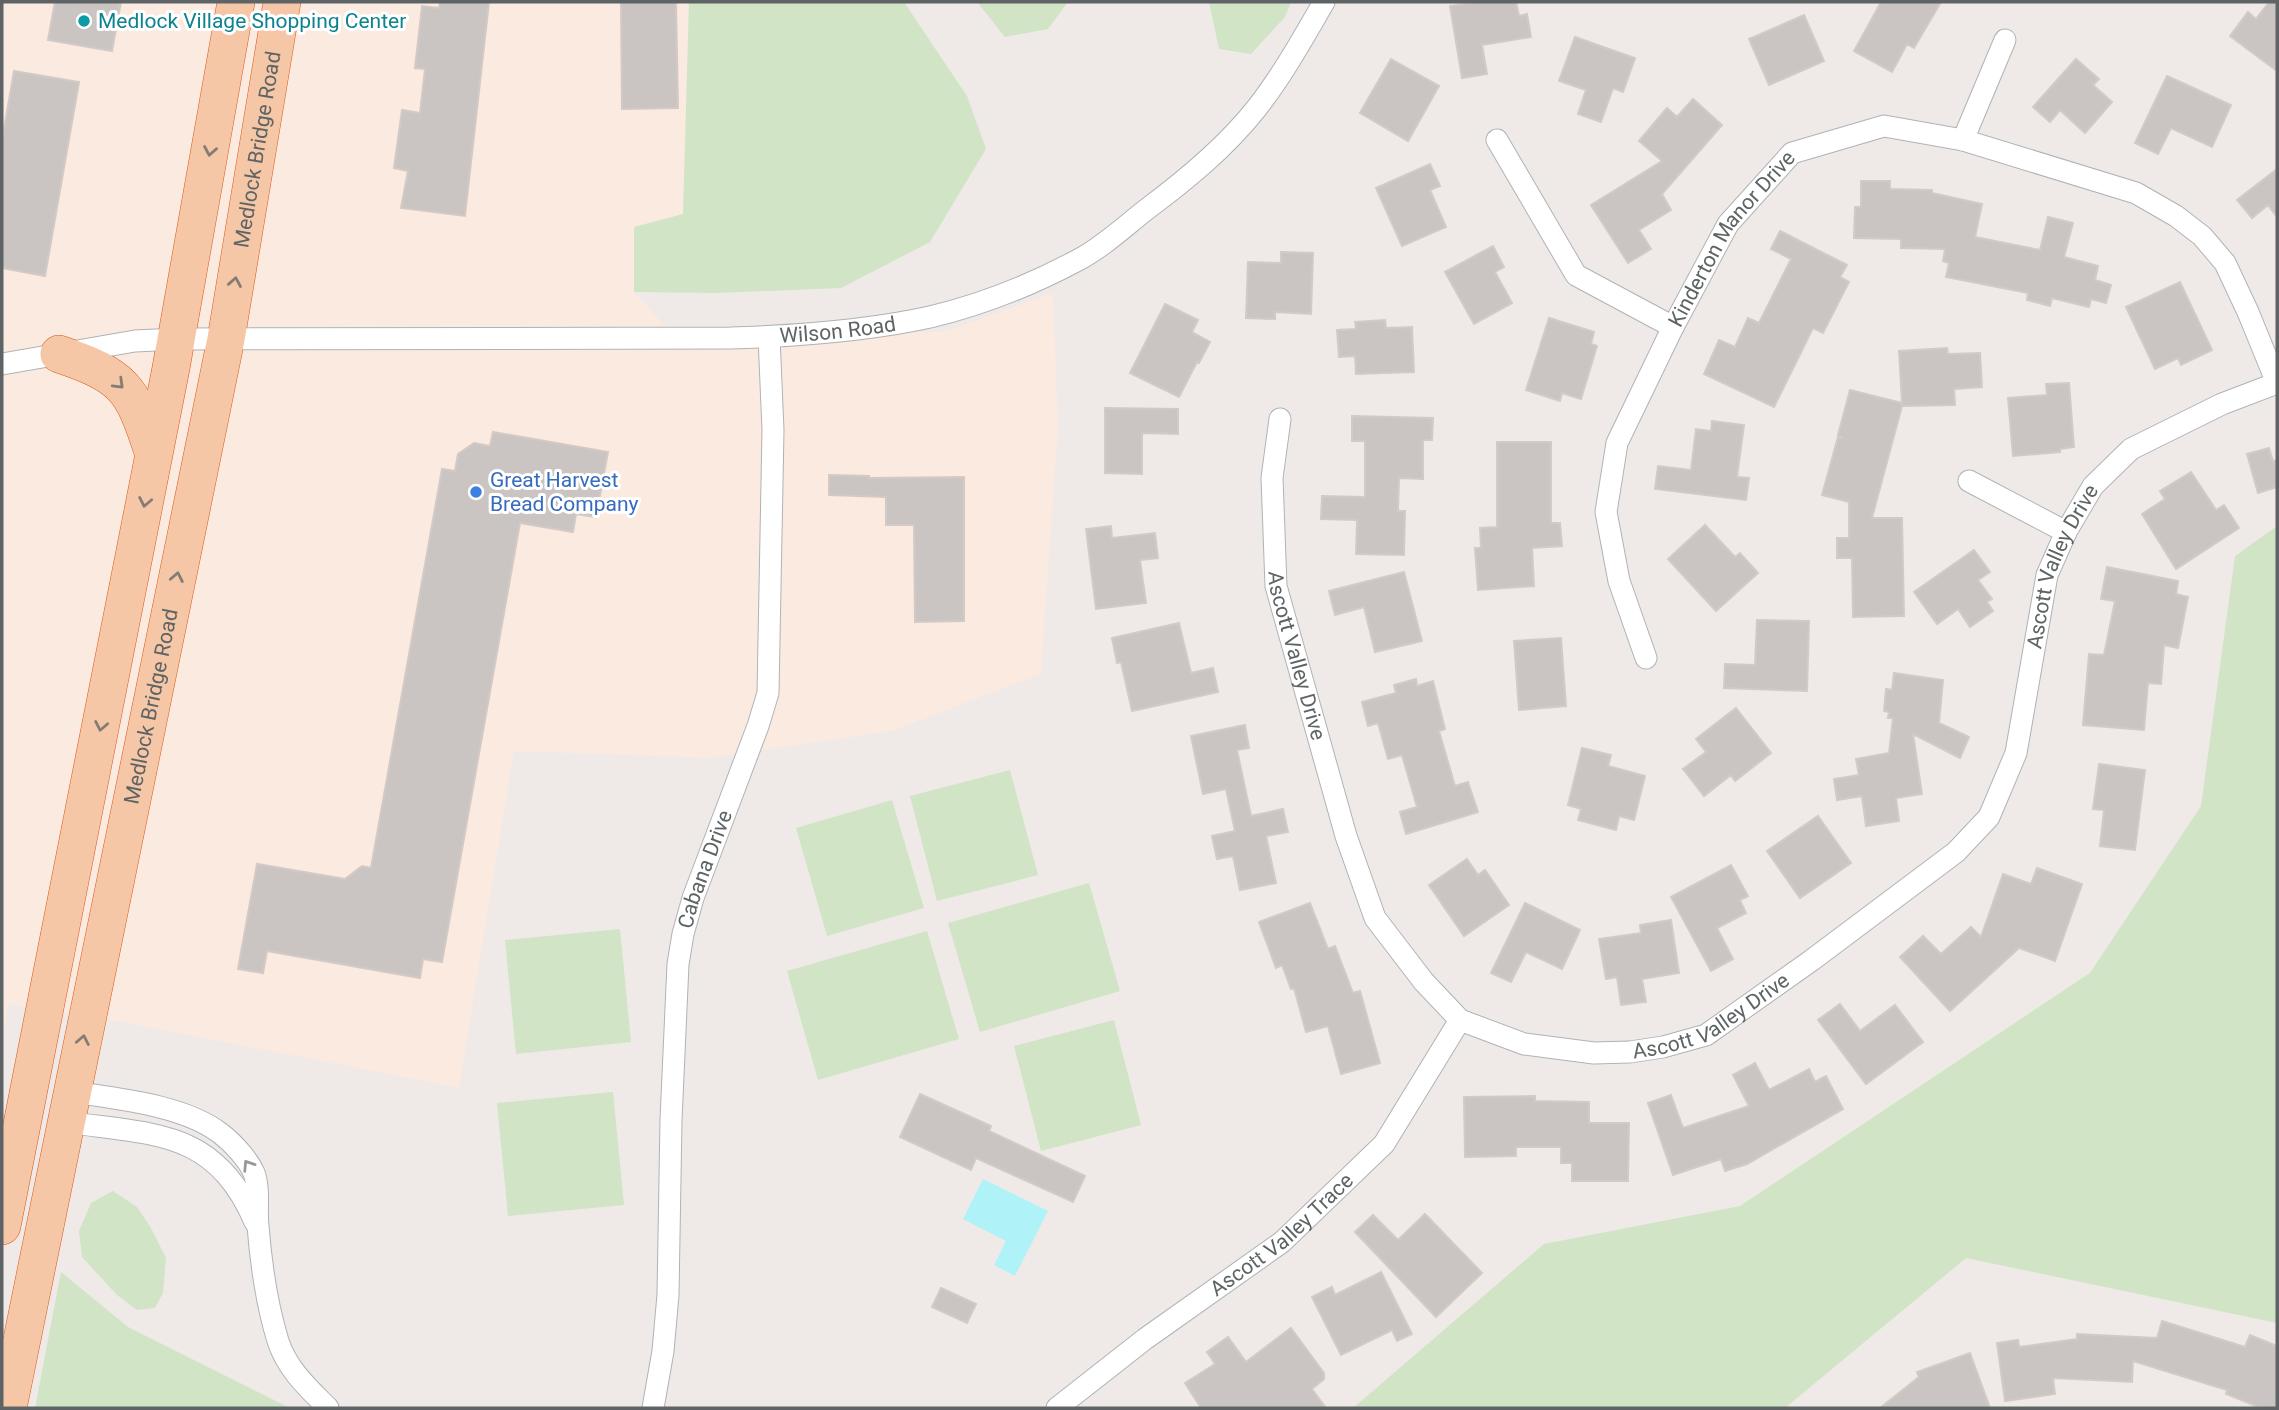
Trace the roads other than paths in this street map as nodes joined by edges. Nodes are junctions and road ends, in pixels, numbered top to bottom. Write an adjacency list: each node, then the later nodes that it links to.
1 (236, 2): 9 (highway, one-way to 9)
2 (282, 2): 10 (highway, Medlock Bridge Road, one-way to 2)
3 (1324, 2): 8 (street, Wilson Road)
4 (2005, 40): 6 (street)
5 (1497, 140): 7 (street)
6 (1963, 140): 7 (street, Kinderton Manor Drive); 13 (street, Kinderton Manor Drive)
7 (1673, 327): 18 (street, Kinderton Manor Drive)
8 (769, 337): 10 (street, Wilson Road); 30 (street, Cabana Drive)
9 (177, 339): 10 (street, Wilson Road); 11 (street, Wilson Road); 15 (highway)
10 (226, 339): 22 (highway, Medlock Bridge Road, one-way to 10)
11 (58, 354): 12 (street, Wilson Road); 15 (highway, one-way to 15)
12 (2, 364)
13 (2277, 383): 17 (street, Ascott Valley Drive)
14 (1280, 419): 20 (street, Ascott Valley Drive)
15 (154, 456): 19 (highway, one-way to 19)
16 (1969, 481): 17 (street)
17 (2066, 531): 20 (street, Ascott Valley Drive)
18 (1646, 658)
19 (92, 774): 21 (highway); 22 (highway)
20 (1460, 1020): 31 (street, Ascott Valley Trace)
21 (27, 1100): 25 (highway); 27 (highway)
22 (70, 1107): 23 (street); 24 (street); 28 (highway, Medlock Bridge Road)
23 (163, 1108): 24 (street); 26 (street, one-way to 23)
24 (157, 1134): 26 (street)
25 (2, 1226)
26 (258, 1231): 29 (street)
27 (2, 1344)
28 (8, 1408)
29 (328, 1408)
30 (653, 1408)
31 (1057, 1408)

